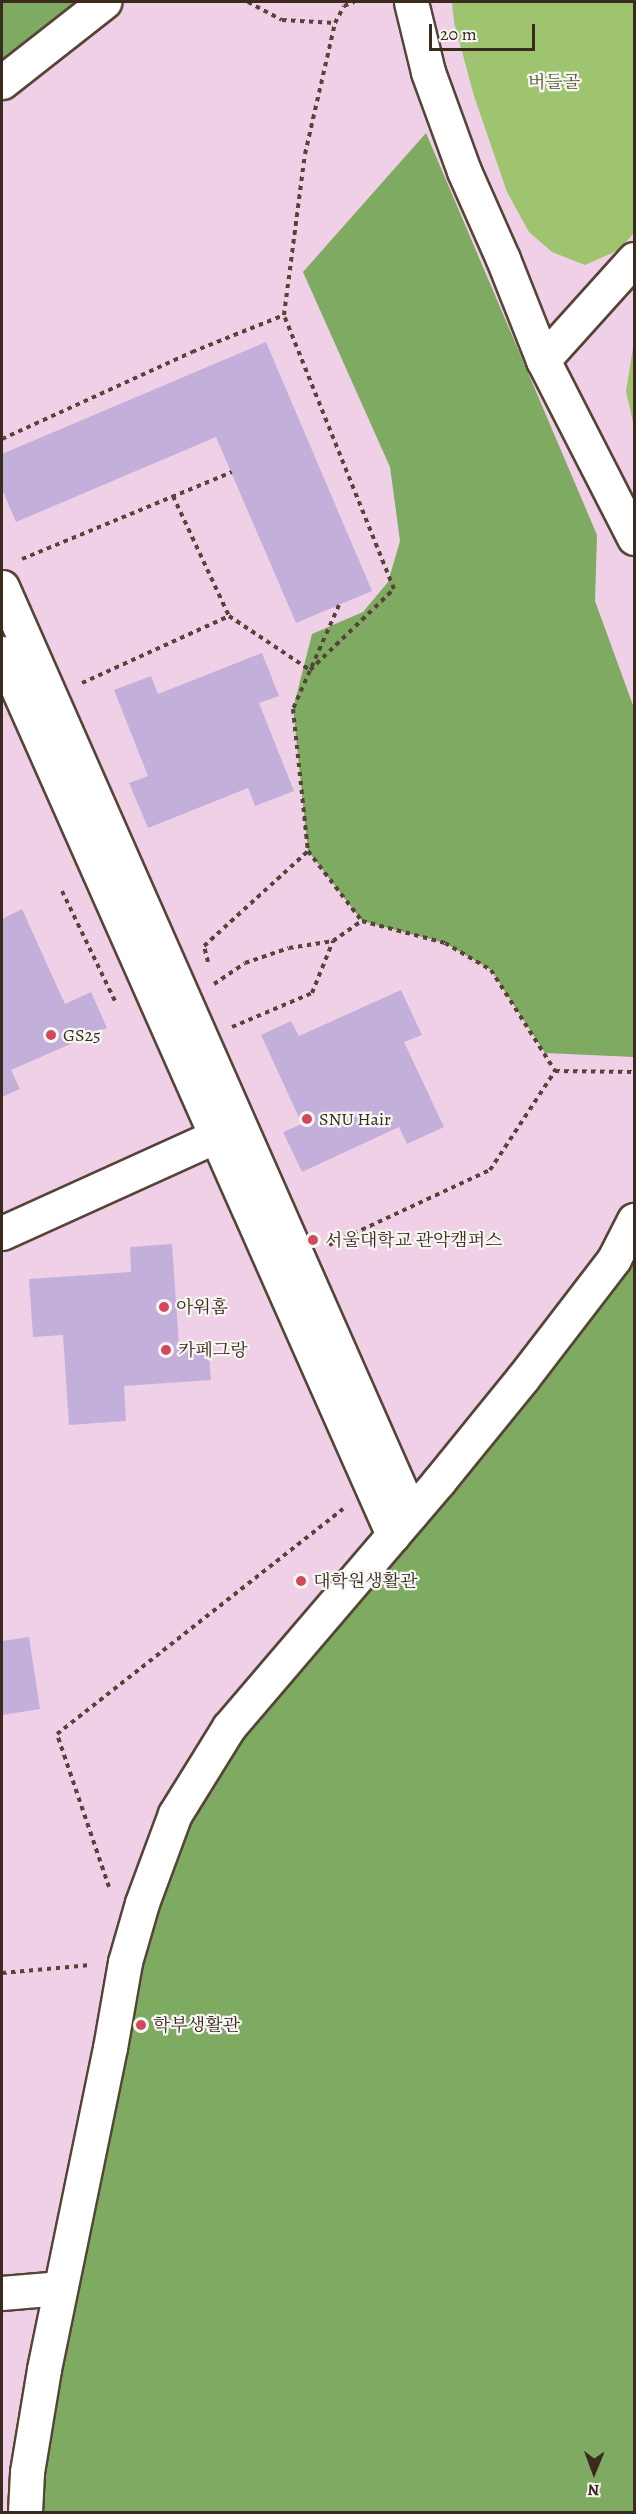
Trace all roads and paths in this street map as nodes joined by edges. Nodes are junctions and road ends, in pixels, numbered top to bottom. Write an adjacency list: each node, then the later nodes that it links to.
1 (104, 2): 6 (street)
2 (249, 2): 5 (path)
3 (354, 2): 5 (path)
4 (411, 2): 9 (street)
5 (336, 23): 8 (path)
6 (2, 82)
7 (634, 259): 9 (street)
8 (285, 315): 10 (path); 18 (path)
9 (543, 360): 13 (street)
10 (2, 439)
11 (232, 472): 12 (path)
12 (173, 496): 14 (path); 16 (path)
13 (634, 538)
14 (7, 575): 19 (street)
15 (339, 605): 18 (path)
16 (229, 616): 18 (path); 19 (path)
17 (2, 653): 20 (street)
18 (310, 670): 21 (path)
19 (50, 697): 20 (street)
20 (98, 837): 28 (street); 33 (street)
21 (308, 851): 23 (path); 25 (path)
22 (62, 891): 29 (path)
23 (362, 921): 24 (path); 31 (path)
24 (333, 941): 27 (path); 30 (path)
25 (209, 965)
26 (211, 974): 27 (path)
27 (214, 984): 28 (path)
28 (181, 993): 36 (street)
29 (116, 1002)
30 (224, 1030)
31 (555, 1071): 32 (path); 36 (path)
32 (634, 1072)
33 (216, 1136): 35 (street); 37 (street)
34 (634, 1221): 38 (street)
35 (2, 1233)
36 (299, 1259): 38 (street)
37 (371, 1487): 38 (street); 39 (path)
38 (402, 1525): 40 (street)
39 (111, 1894)
40 (125, 1962): 41 (path); 42 (street)
41 (2, 1973)
42 (60, 2288): 43 (street); 44 (street)
43 (2, 2293)
44 (25, 2512)

